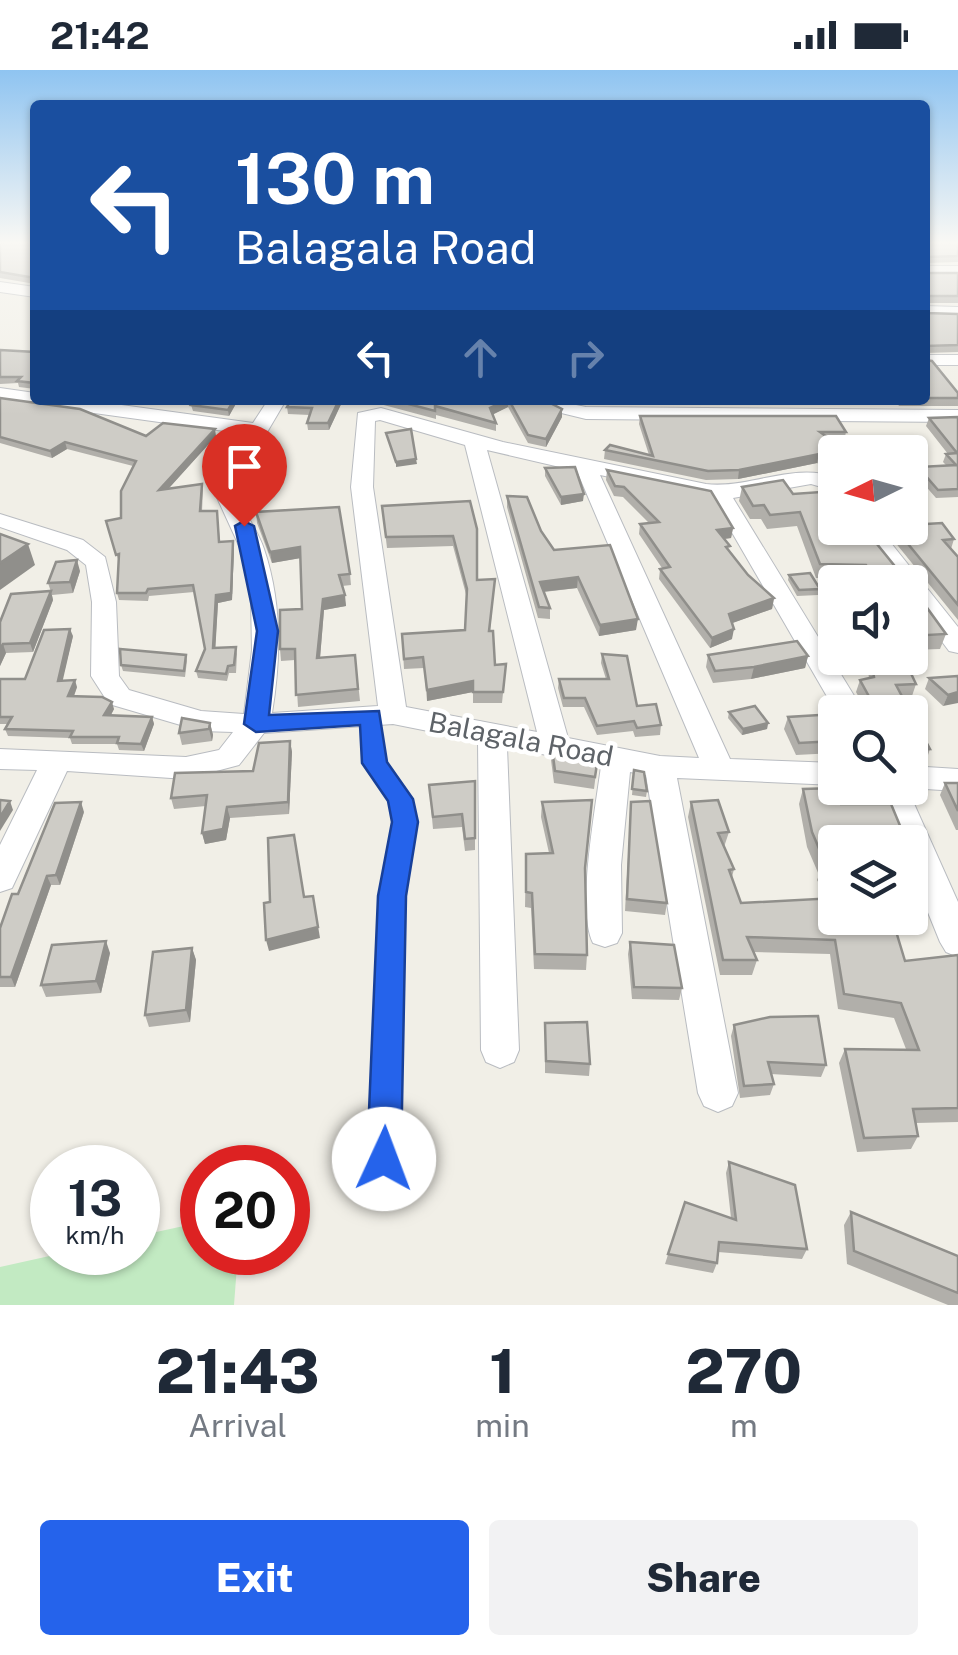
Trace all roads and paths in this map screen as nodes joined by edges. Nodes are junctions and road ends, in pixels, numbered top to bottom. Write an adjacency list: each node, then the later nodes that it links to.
1 (930, 311): 2 (street)
2 (958, 312)
3 (941, 360): 4 (street)
4 (958, 374)
5 (0, 394): 6 (street)
6 (30, 398)
7 (80, 405): 11 (street)
8 (274, 405): 11 (street)
9 (563, 405): 10 (street)
10 (958, 416)
11 (262, 430): 21 (street)
12 (474, 444): 13 (street); 20 (street); 23 (street)
13 (586, 467): 15 (street); 28 (street)
14 (818, 477): 15 (street)
15 (719, 492): 19 (street)
16 (2, 520): 21 (street, Balagala Road)
17 (881, 545): 18 (street)
18 (958, 645)
19 (840, 695)
20 (382, 716): 21 (street, Balagala Road); 22 (street, Balagala Road); 38 (lane)
21 (256, 724): 26 (street)
22 (492, 733): 23 (street, Balagala Road); 36 (street)
23 (555, 745): 24 (street, Balagala Road)
24 (617, 758): 27 (street, Balagala Road); 34 (street)
25 (0, 759): 26 (street)
26 (58, 760): 33 (street)
27 (660, 767): 28 (street, Balagala Road); 37 (street)
28 (720, 770): 29 (street, Balagala Road)
29 (818, 773)
30 (928, 778): 31 (street)
31 (958, 780)
32 (899, 805): 35 (street)
33 (0, 879)
34 (605, 933)
35 (958, 942)
36 (500, 1050)
37 (718, 1093)
38 (382, 1198)

